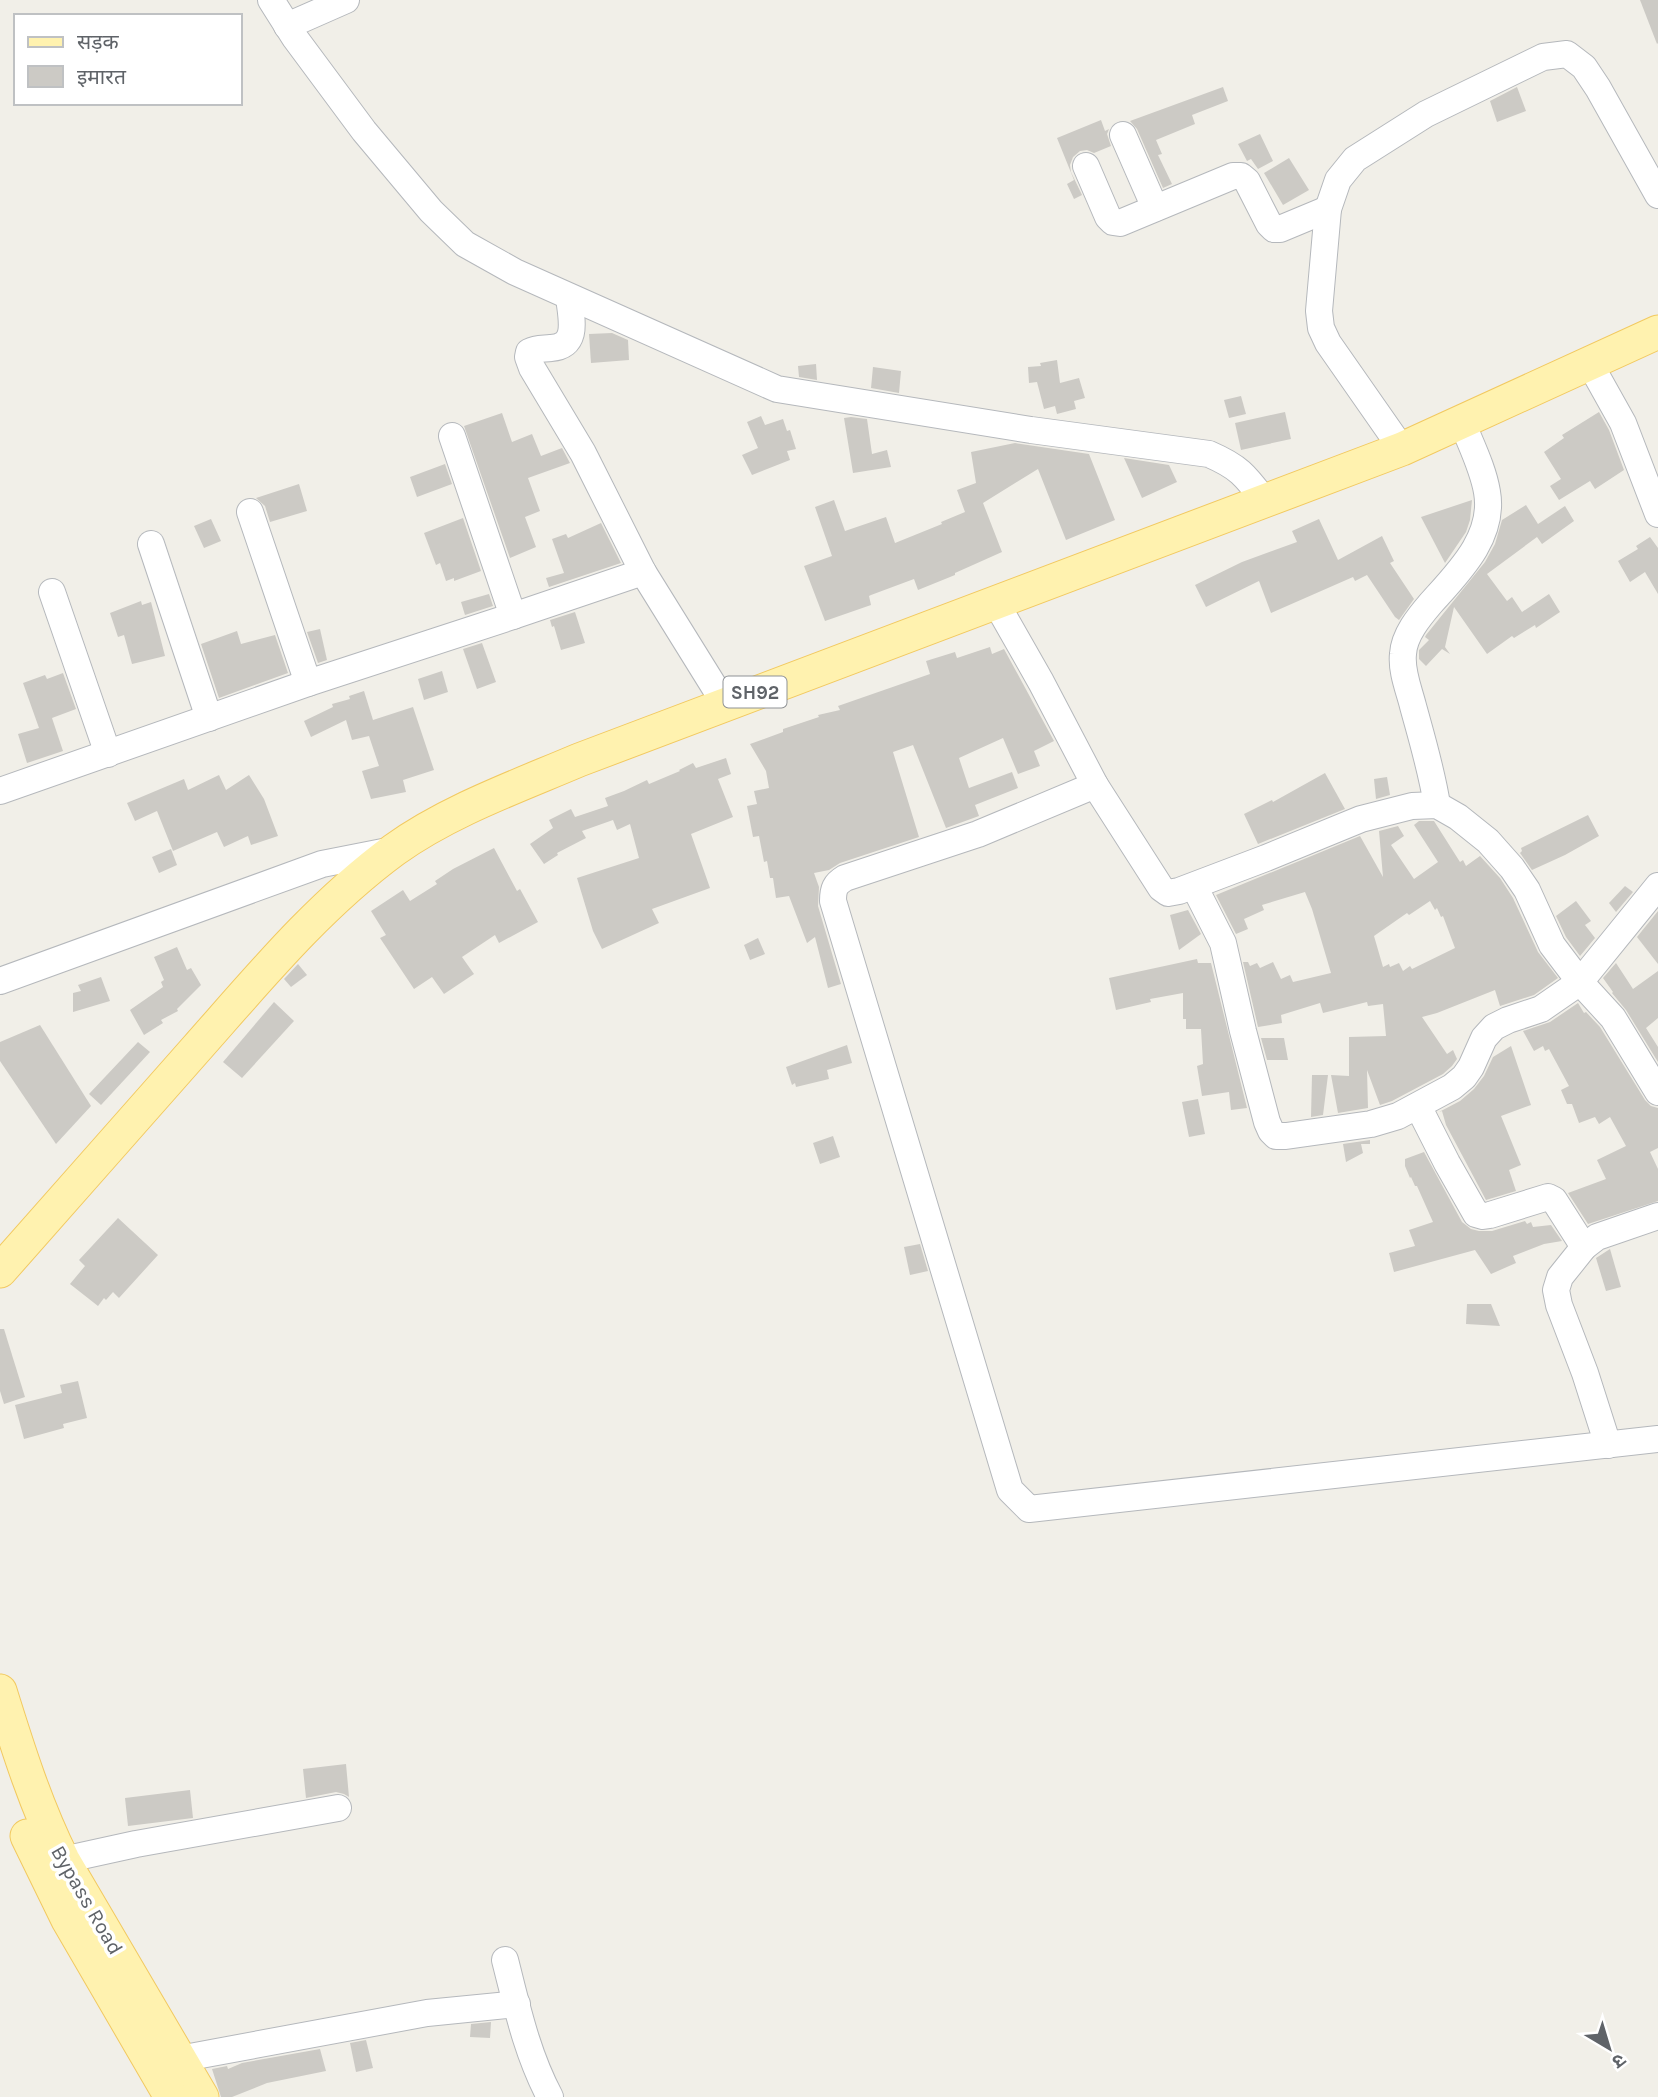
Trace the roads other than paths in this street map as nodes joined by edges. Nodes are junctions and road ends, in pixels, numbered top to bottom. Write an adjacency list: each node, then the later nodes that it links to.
1 (271, 0): 3 (street)
2 (346, 0): 3 (street)
3 (287, 26): 9 (street)
4 (1122, 135): 7 (street)
5 (1086, 166): 7 (street)
6 (1658, 195): 8 (street)
7 (1154, 208): 8 (street)
8 (1328, 209): 14 (street)
9 (569, 297): 15 (street); 19 (street)
10 (1658, 332): 11 (main road, SH92)
11 (1590, 364): 12 (main road, SH92); 17 (street)
12 (1462, 422): 14 (main road, SH92); 29 (street)
13 (452, 436): 22 (street)
14 (1402, 449): 15 (main road, SH92)
15 (1264, 500): 21 (main road, SH92)
16 (250, 512): 23 (street)
17 (1658, 514)
18 (151, 544): 25 (street)
19 (643, 572): 22 (street); 24 (street)
20 (52, 592): 26 (street)
21 (996, 601): 24 (main road, SH92); 27 (street)
22 (513, 617): 23 (street)
23 (308, 682): 25 (street)
24 (725, 704): 30 (main road, SH92)
25 (209, 718): 26 (street)
26 (108, 754): 28 (street)
27 (1095, 785): 31 (street); 41 (street)
28 (0, 791)
29 (1437, 805): 31 (street); 34 (street)
30 (394, 850): 33 (street); 39 (main road, SH92)
31 (1194, 886): 36 (street)
32 (1658, 886): 34 (street)
33 (0, 981)
34 (1580, 982): 35 (street); 36 (street)
35 (1658, 1092)
36 (1418, 1105): 38 (street)
37 (1658, 1216): 38 (street)
38 (1584, 1247): 41 (street)
39 (0, 1271)
40 (1658, 1439): 41 (street)
41 (1608, 1445)
42 (0, 1691): 45 (main road, Bypass Road)
43 (0, 1766): 49 (main road, Bypass Road)
44 (338, 1808): 45 (street)
45 (63, 1860): 48 (main road, Bypass Road)
46 (505, 1960): 47 (street)
47 (517, 2004): 48 (street); 51 (street)
48 (179, 2059): 50 (main road, Bypass Road)
49 (171, 2097)
50 (202, 2097)
51 (550, 2097)

